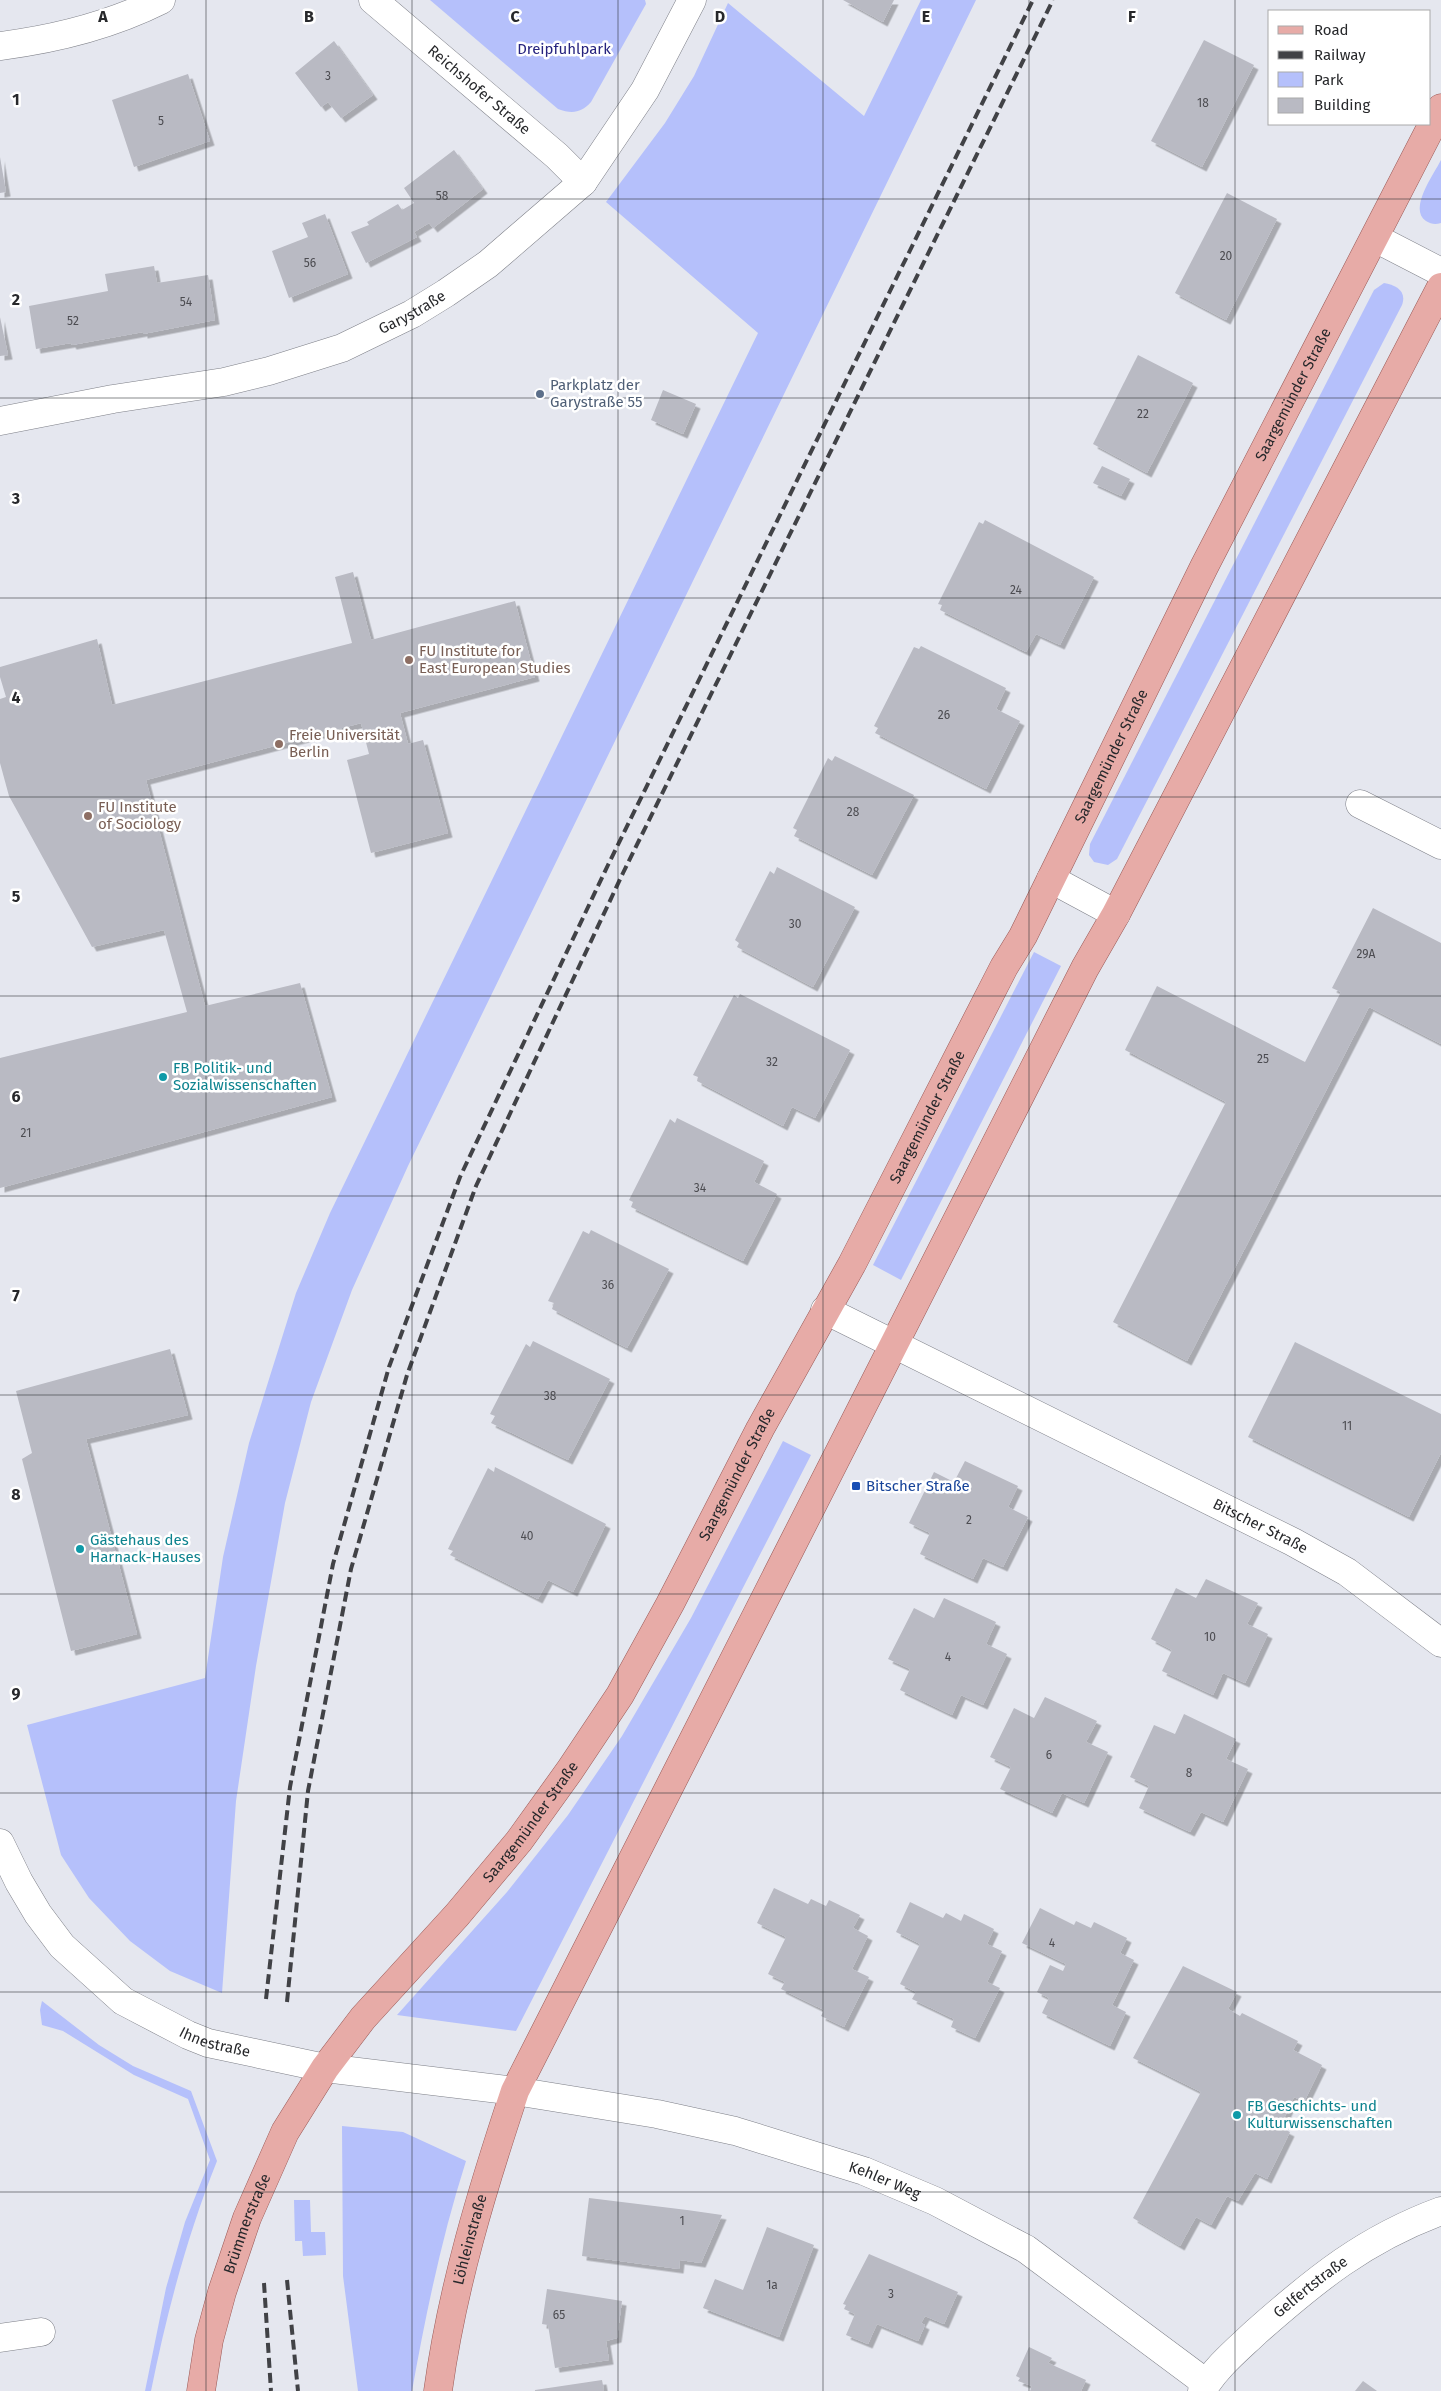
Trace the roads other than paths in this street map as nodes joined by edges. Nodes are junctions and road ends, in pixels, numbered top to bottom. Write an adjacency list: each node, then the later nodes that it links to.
1 (161, 0): 4 (street)
2 (373, 0): 6 (street, Reichshofer Straße)
3 (692, 0): 6 (street, Garystraße)
4 (0, 46)
5 (1441, 108): 7 (main road, Saargemünder Straße)
6 (583, 182): 10 (street, Garystraße)
7 (1375, 238): 8 (street); 13 (main road, Saargemünder Straße)
8 (1441, 272)
9 (1441, 286): 14 (main road)
10 (0, 421)
11 (1360, 804): 12 (street)
12 (1441, 845)
13 (1051, 879): 14 (street); 15 (main road, Saargemünder Straße)
14 (1116, 914): 16 (main road)
15 (825, 1310): 16 (street, Bitscher Straße); 19 (main road, Saargemünder Straße)
16 (894, 1344): 17 (street, Bitscher Straße); 20 (main road)
17 (1441, 1643)
18 (0, 1843): 19 (street, Ihnestraße)
19 (325, 2068): 20 (street, Ihnestraße); 25 (main road, Brümmerstraße)
20 (515, 2091): 24 (street, Kehler Weg); 26 (main road, Löhleinstraße)
21 (1441, 2211): 24 (street, Gelfertstraße)
22 (41, 2332): 23 (street)
23 (0, 2338)
24 (1204, 2387)
25 (201, 2391)
26 (438, 2391)

